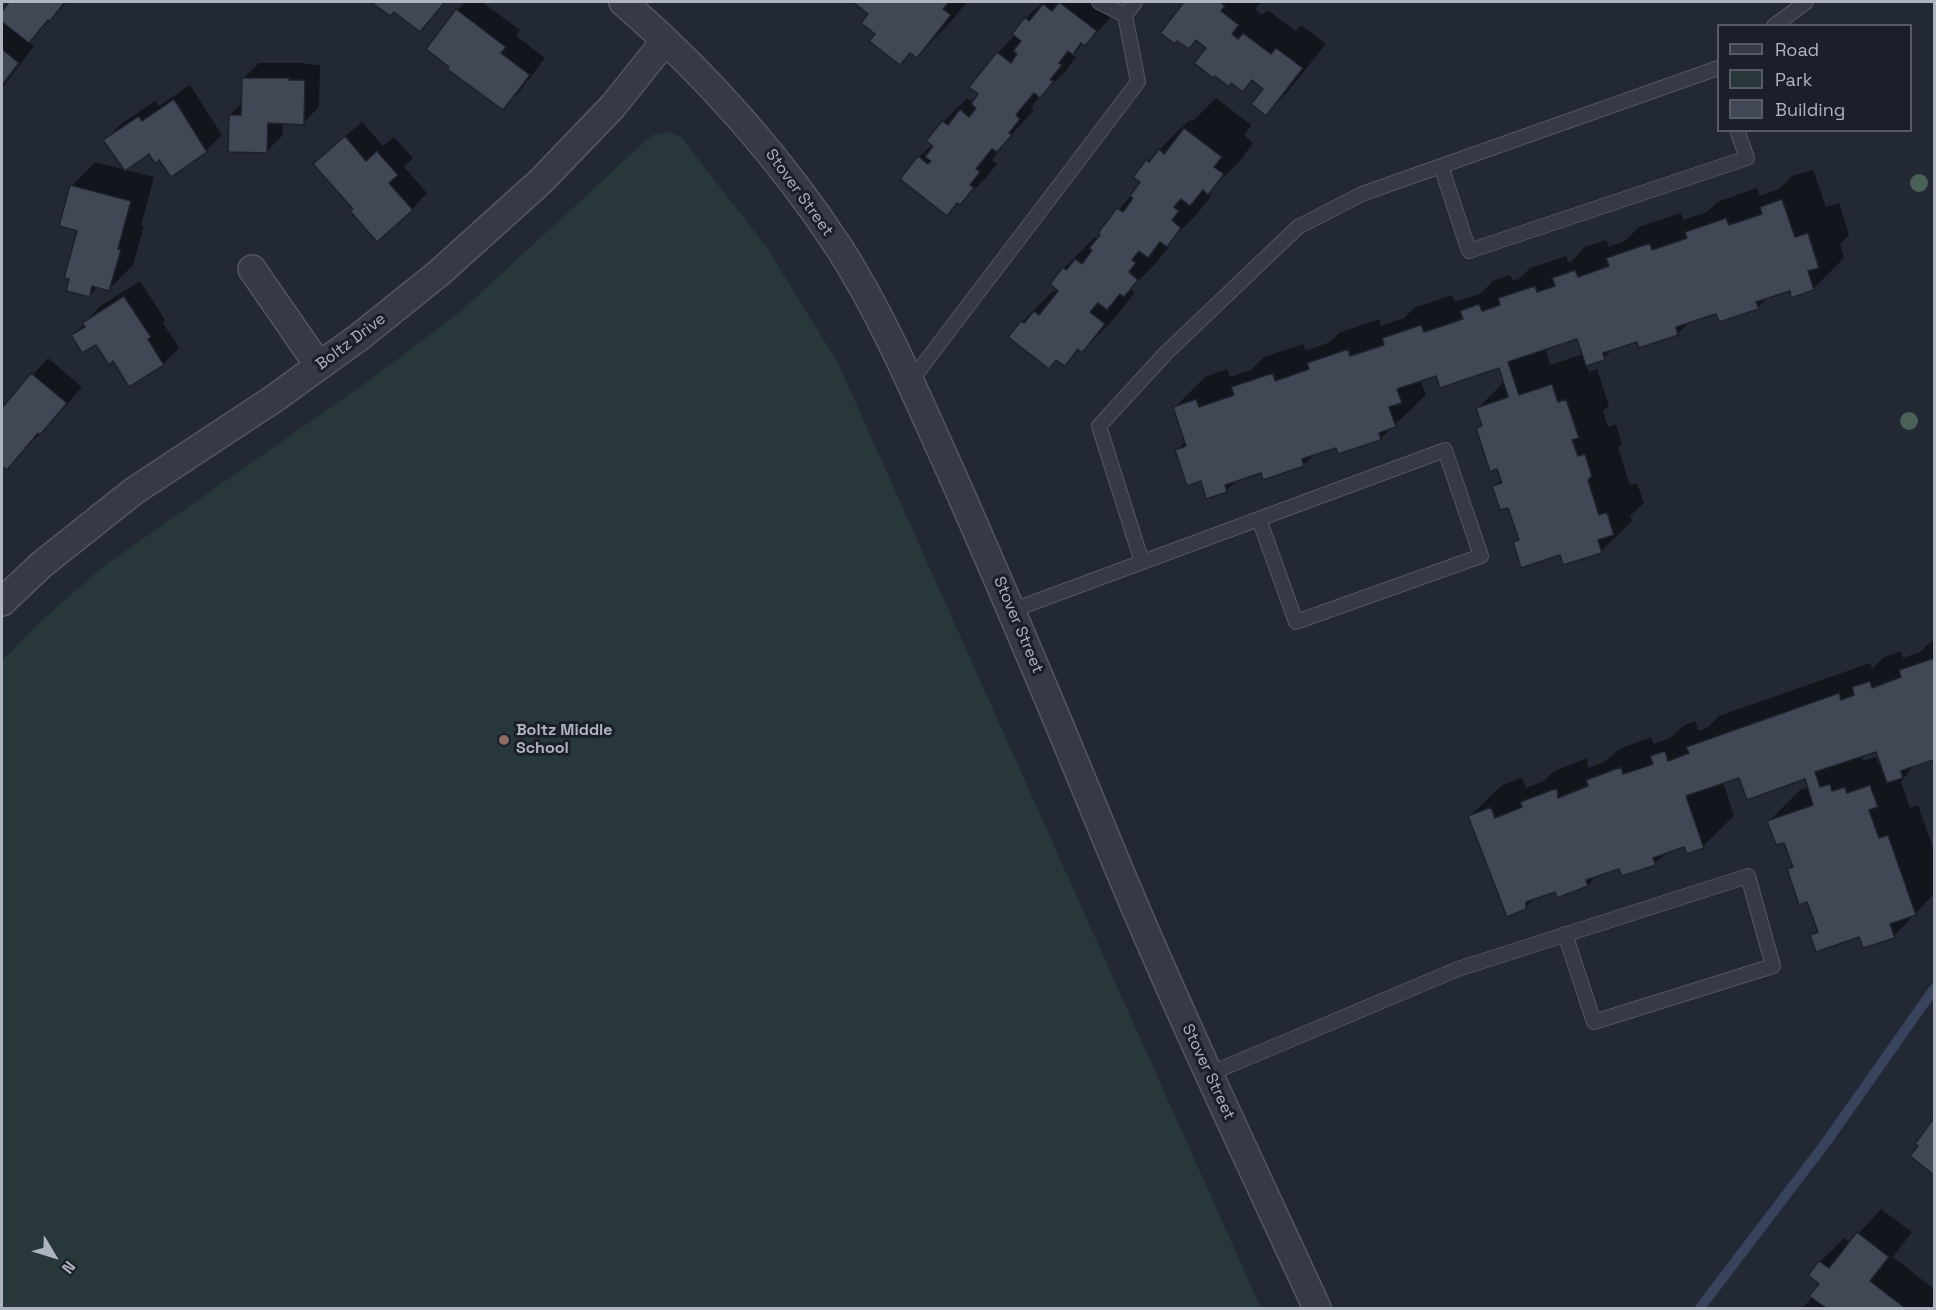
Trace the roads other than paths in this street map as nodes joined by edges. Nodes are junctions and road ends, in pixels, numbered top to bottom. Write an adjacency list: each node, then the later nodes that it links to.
1 (623, 2): 7 (street, Stover Street)
2 (1100, 2): 5 (lane)
3 (1135, 2): 5 (lane)
4 (1806, 2): 6 (lane)
5 (1125, 15): 13 (lane)
6 (1777, 24)
7 (665, 41): 12 (street, Boltz Drive); 13 (street, Stover Street)
8 (1717, 72): 10 (lane)
9 (1738, 132): 10 (lane)
10 (1442, 166): 15 (lane)
11 (252, 269): 12 (street)
12 (319, 366): 16 (street, Boltz Drive)
13 (910, 382): 17 (street, Stover Street)
14 (1259, 519): 14 (lane); 15 (lane)
15 (1142, 562): 17 (lane)
16 (2, 602)
17 (1012, 610): 19 (street, Stover Street)
18 (1565, 934): 18 (lane); 19 (lane)
19 (1209, 1074): 20 (street, Stover Street)
20 (1317, 1308)

